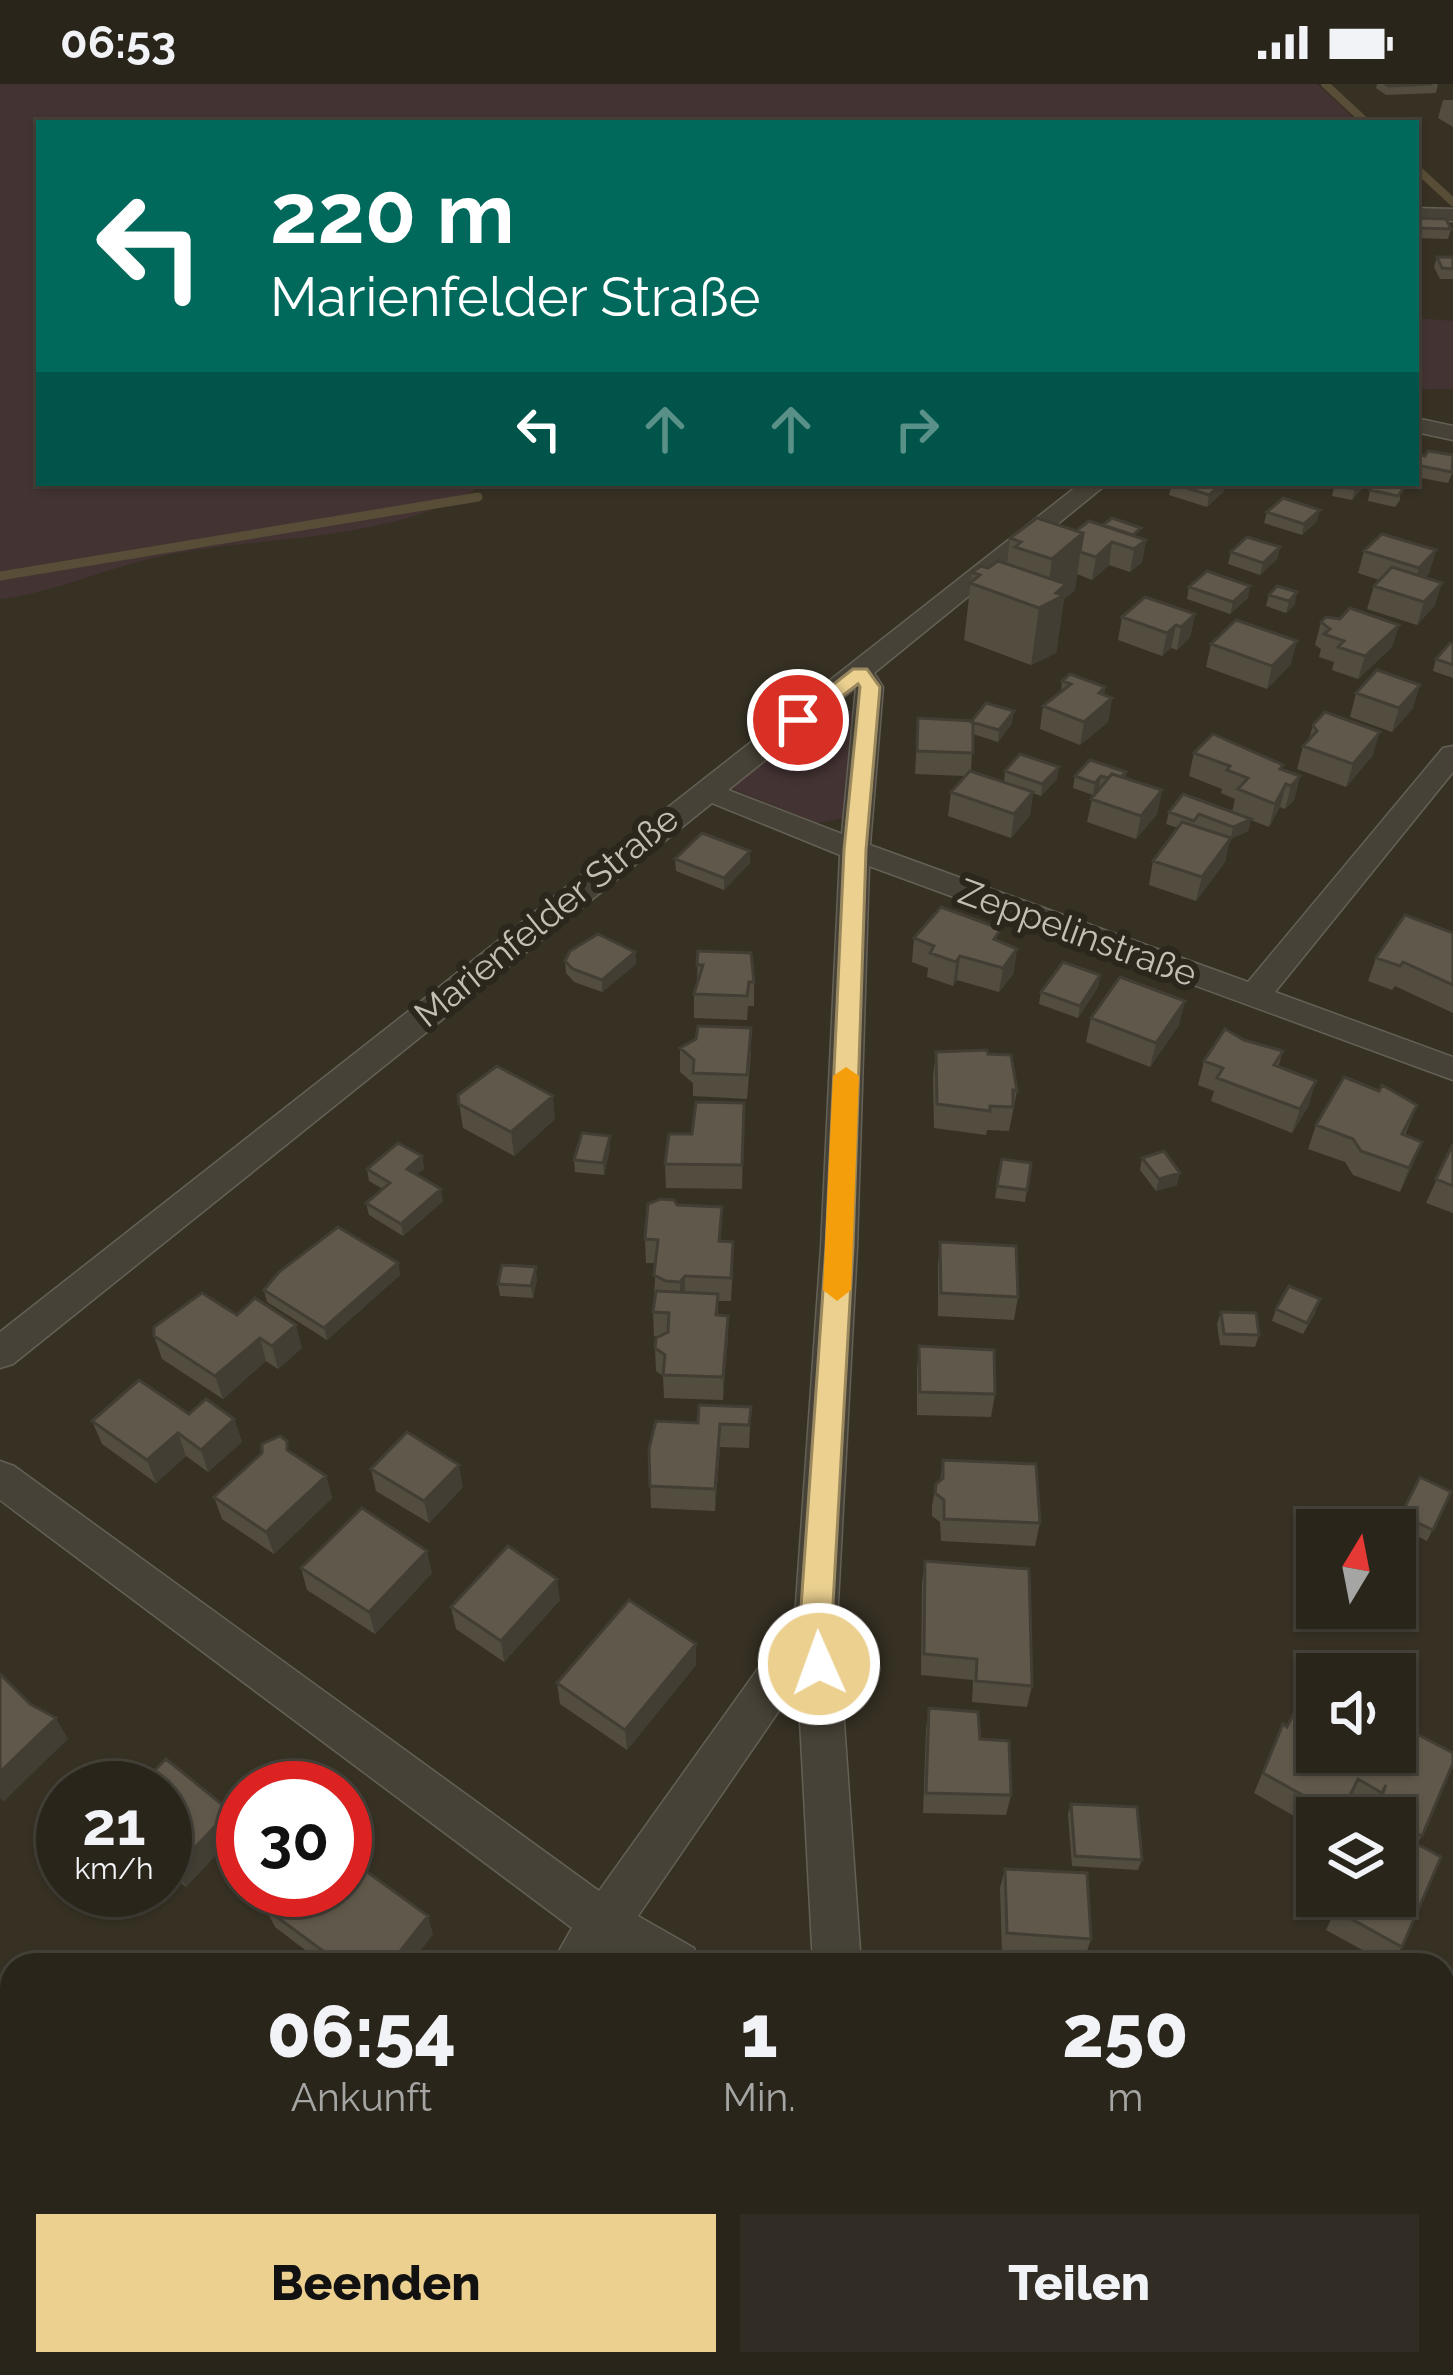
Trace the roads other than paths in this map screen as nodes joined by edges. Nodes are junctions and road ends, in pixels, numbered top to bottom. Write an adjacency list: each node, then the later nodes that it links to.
1 (1419, 214): 2 (street)
2 (1453, 215)
3 (1419, 426): 4 (street)
4 (1453, 433)
5 (1092, 486): 6 (street, Marienfelder Straße)
6 (860, 673): 8 (street, Marienfelder Straße); 9 (street)
7 (1453, 754): 10 (street)
8 (704, 790): 9 (street, Zeppelinstraße); 12 (street, Marienfelder Straße)
9 (855, 850): 10 (street, Zeppelinstraße); 14 (street)
10 (1254, 996): 11 (street, Zeppelinstraße)
11 (1453, 1069)
12 (0, 1353)
13 (0, 1478): 15 (street)
14 (816, 1622): 15 (street); 18 (street)
15 (605, 1924): 16 (street); 17 (street)
16 (584, 1953)
17 (656, 1953)
18 (836, 1953)

